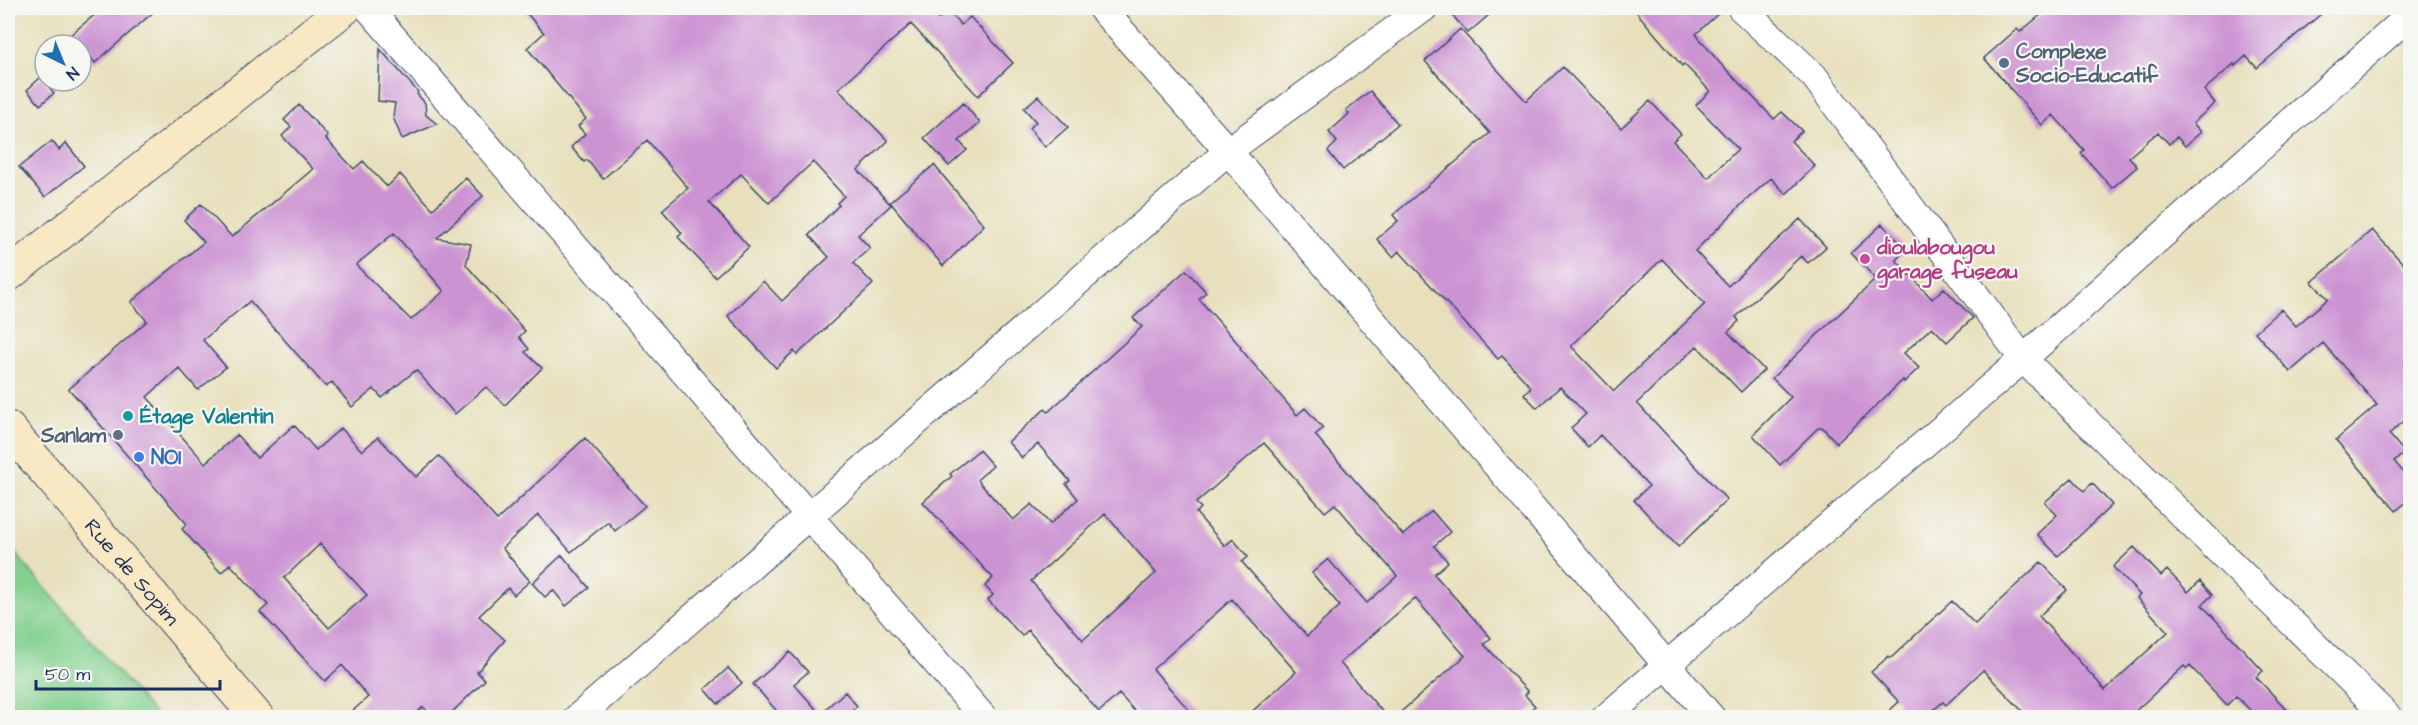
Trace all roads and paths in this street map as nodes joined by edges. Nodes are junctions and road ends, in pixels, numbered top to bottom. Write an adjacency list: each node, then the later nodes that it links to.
1 (345, 8): 8 (main road)
2 (368, 8): 11 (street)
3 (1101, 8): 7 (street)
4 (1424, 8): 7 (street)
5 (1741, 8): 9 (street)
6 (2410, 15): 9 (street)
7 (1228, 151): 11 (street); 12 (street)
8 (8, 275)
9 (2023, 359): 12 (street); 18 (street)
10 (8, 428): 13 (main road, Rue de Sopim)
11 (808, 516): 14 (street); 15 (street)
12 (1666, 664): 16 (street); 17 (street)
13 (258, 717)
14 (577, 717)
15 (984, 717)
16 (1605, 717)
17 (1712, 717)
18 (2389, 717)

